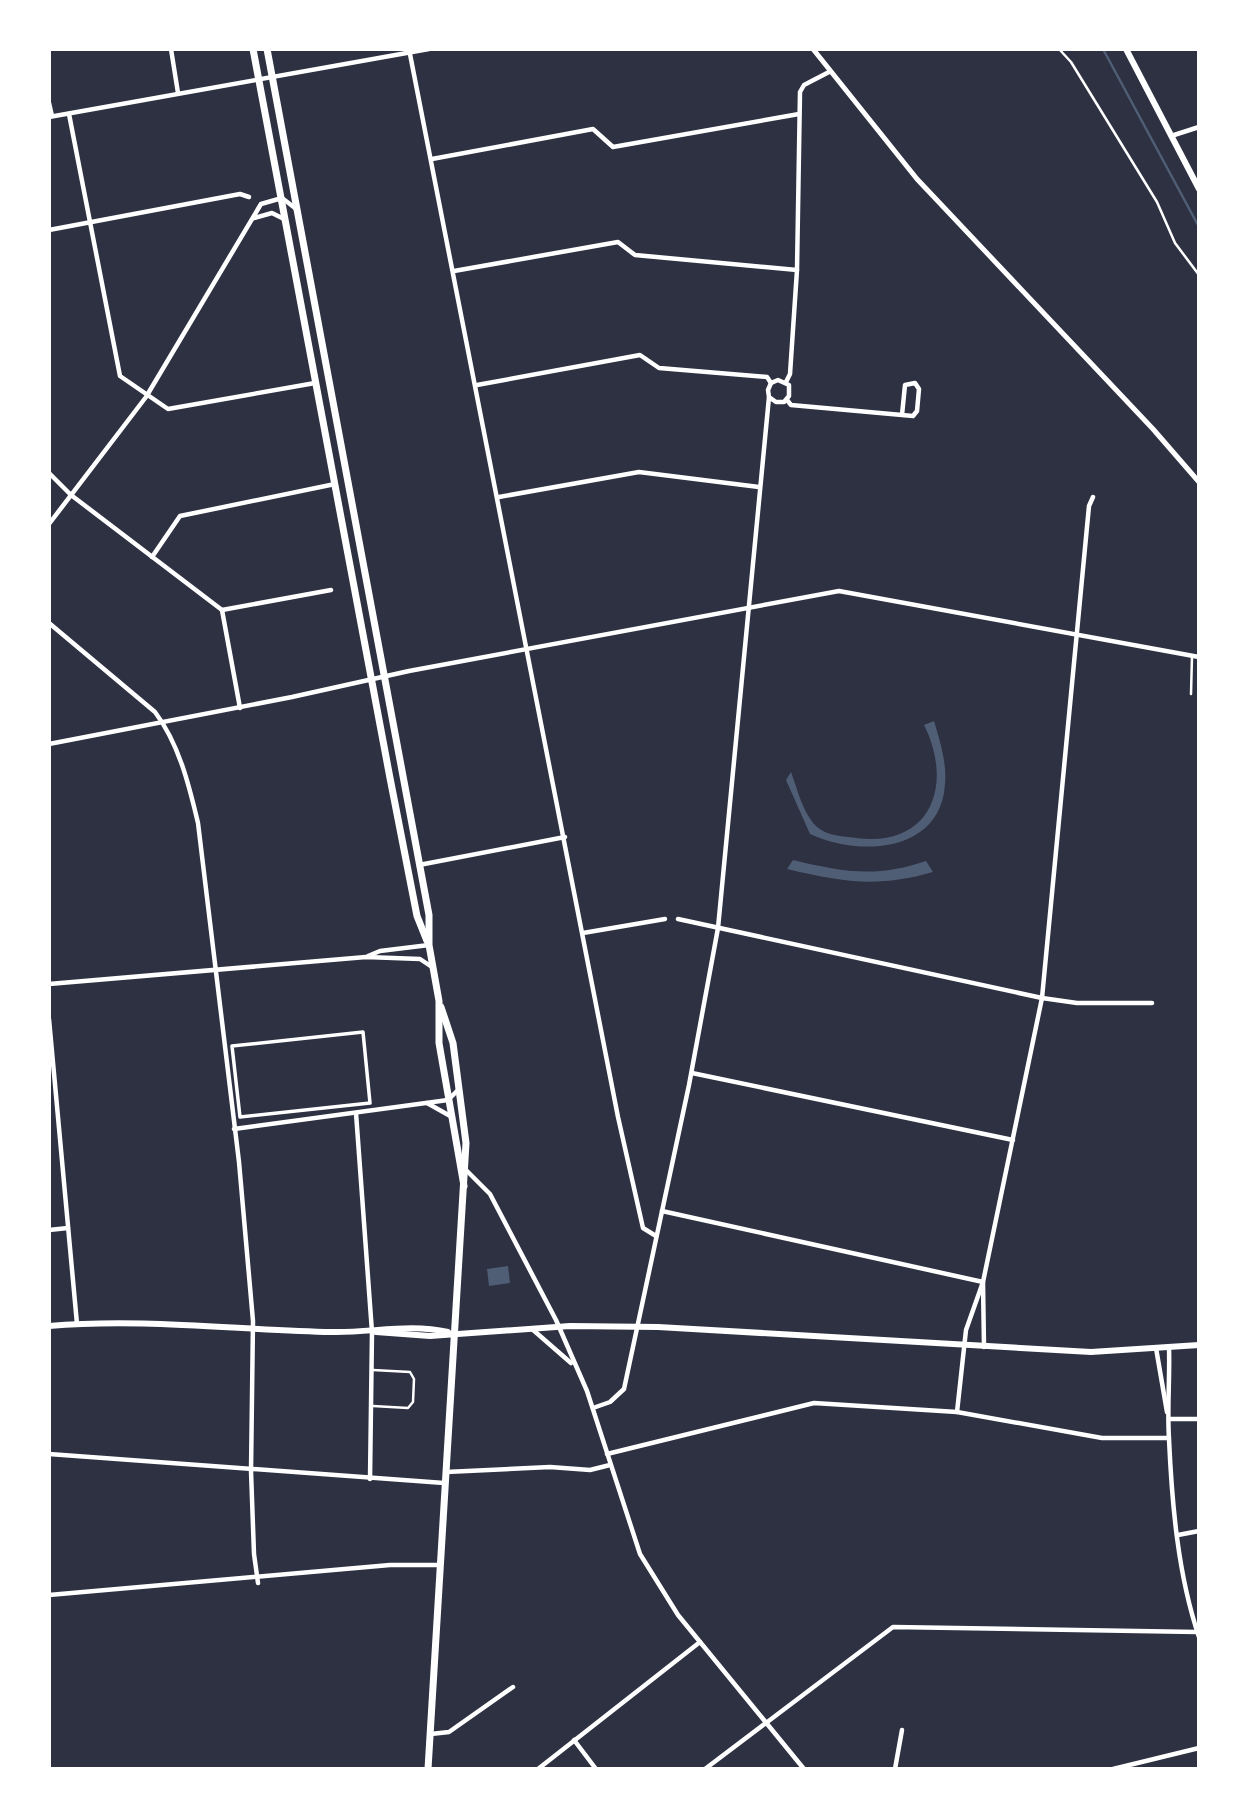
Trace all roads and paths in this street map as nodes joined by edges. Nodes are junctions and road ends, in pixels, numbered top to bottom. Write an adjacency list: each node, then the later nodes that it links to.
1 (171, 49): 12 (street)
2 (253, 49): 11 (main road)
3 (267, 49): 10 (main road)
4 (429, 49): 8 (street)
5 (813, 49): 9 (street)
6 (1059, 49): 30 (lane)
7 (1126, 49): 18 (main road)
8 (410, 51): 10 (street); 19 (street)
9 (830, 72): 15 (street); 40 (street)
10 (272, 75): 11 (street); 23 (main road)
11 (258, 77): 12 (street); 22 (main road)
12 (178, 93): 14 (street)
13 (49, 103): 16 (street)
14 (69, 114): 16 (street); 26 (street)
15 (799, 114): 19 (street); 28 (street)
16 (50, 117)
17 (1199, 127): 18 (street)
18 (1170, 136): 20 (main road)
19 (432, 159): 29 (street)
20 (1199, 189)
21 (249, 197): 26 (street)
22 (282, 198): 23 (street); 24 (street); 25 (main road)
23 (299, 214): 56 (main road)
24 (253, 218): 25 (street); 35 (street)
25 (286, 220): 32 (main road)
26 (88, 222): 27 (street); 35 (street)
27 (49, 230)
28 (797, 270): 29 (street); 31 (street)
29 (454, 271): 34 (street)
30 (1199, 275)
31 (786, 382): 33 (street); 37 (street)
32 (316, 383): 35 (street); 41 (main road)
33 (771, 383): 34 (street); 36 (street)
34 (477, 384): 44 (street)
35 (146, 397): 43 (street)
36 (769, 397): 37 (street); 42 (street)
37 (787, 400): 38 (street)
38 (902, 415): 38 (street)
39 (49, 474): 43 (street)
40 (1199, 482)
41 (336, 484): 47 (street); 57 (main road)
42 (759, 487): 44 (street); 49 (street)
43 (71, 495): 46 (street); 47 (street)
44 (499, 497): 53 (street)
45 (1093, 497): 52 (street)
46 (49, 524)
47 (152, 557): 50 (street)
48 (331, 590): 50 (street)
49 (749, 606): 52 (street); 53 (street); 66 (street)
50 (222, 610): 59 (street)
51 (49, 623): 60 (street)
52 (1076, 632): 54 (street); 73 (street)
53 (529, 648): 56 (street); 62 (street)
54 (1192, 656): 55 (street); 58 (lane)
55 (1199, 657)
56 (384, 677): 57 (street); 63 (main road)
57 (372, 680): 59 (street); 68 (main road)
58 (1191, 694)
59 (240, 708): 60 (street)
60 (163, 723): 61 (street); 71 (street)
61 (49, 744)
62 (565, 837): 63 (street); 67 (street)
63 (419, 865): 68 (main road)
64 (665, 919): 67 (street)
65 (678, 919): 66 (street)
66 (718, 928): 73 (street); 78 (street)
67 (583, 933): 92 (street)
68 (429, 945): 69 (street); 70 (main road)
69 (366, 957): 70 (street); 71 (street)
70 (433, 967): 74 (main road)
71 (217, 972): 72 (street); 85 (street)
72 (49, 984)
73 (1042, 998): 75 (street); 86 (street)
74 (439, 1001): 79 (main road); 80 (main road)
75 (1152, 1003)
76 (49, 1020): 90 (street)
77 (363, 1032): 77 (street)
78 (692, 1073): 86 (street); 89 (street)
79 (460, 1083): 80 (street); 84 (main road)
80 (448, 1100): 81 (street); 83 (main road); 84 (street)
81 (426, 1103): 82 (street); 83 (street)
82 (356, 1113): 85 (street); 100 (street)
83 (452, 1117): 88 (main road)
84 (464, 1117): 87 (main road)
85 (234, 1129): 99 (street)
86 (1013, 1140): 93 (street)
87 (465, 1169): 88 (main road); 96 (street)
88 (464, 1186): 101 (main road)
89 (662, 1211): 92 (street); 93 (street)
90 (68, 1228): 91 (street); 94 (street)
91 (49, 1230)
92 (656, 1236): 97 (street)
93 (983, 1282): 103 (street); 105 (street)
94 (77, 1324): 95 (main road); 99 (main road)
95 (49, 1326)
96 (559, 1327): 97 (main road); 98 (main road); 107 (street)
97 (636, 1327): 103 (main road); 110 (street)
98 (532, 1329): 101 (main road); 107 (street)
99 (253, 1330): 100 (main road); 118 (street)
100 (374, 1332): 101 (main road); 108 (street)
101 (454, 1333): 119 (main road)
102 (1199, 1345): 104 (main road)
103 (964, 1346): 105 (main road); 111 (street)
104 (1169, 1346): 106 (main road); 112 (street)
105 (984, 1347): 106 (main road)
106 (1156, 1347): 112 (street)
107 (575, 1366): 110 (street)
108 (373, 1370): 109 (street); 109 (lane)
109 (373, 1406): 120 (street)
110 (593, 1408): 116 (street)
111 (957, 1412): 114 (street); 116 (street)
112 (1169, 1419): 113 (street); 114 (street)
113 (1199, 1419)
114 (1169, 1438): 123 (street)
115 (49, 1454): 118 (street)
116 (607, 1454): 117 (street)
117 (610, 1465): 119 (street); 128 (street)
118 (251, 1471): 120 (street); 125 (street)
119 (445, 1472): 121 (main road)
120 (370, 1479): 121 (street)
121 (444, 1483): 124 (main road)
122 (1199, 1531): 123 (street)
123 (1178, 1535): 127 (street)
124 (440, 1565): 125 (street); 132 (main road)
125 (258, 1580): 126 (street)
126 (49, 1595)
127 (1198, 1634): 130 (street)
128 (700, 1642): 130 (street); 133 (street)
129 (513, 1687): 132 (street)
130 (766, 1723): 138 (street); 139 (street)
131 (902, 1730): 140 (street)
132 (430, 1734): 135 (main road)
133 (574, 1740): 136 (street); 137 (street)
134 (1199, 1748): 141 (street)
135 (428, 1769)
136 (538, 1769)
137 (596, 1769)
138 (705, 1769)
139 (804, 1769)
140 (895, 1769)
141 (1113, 1769)

